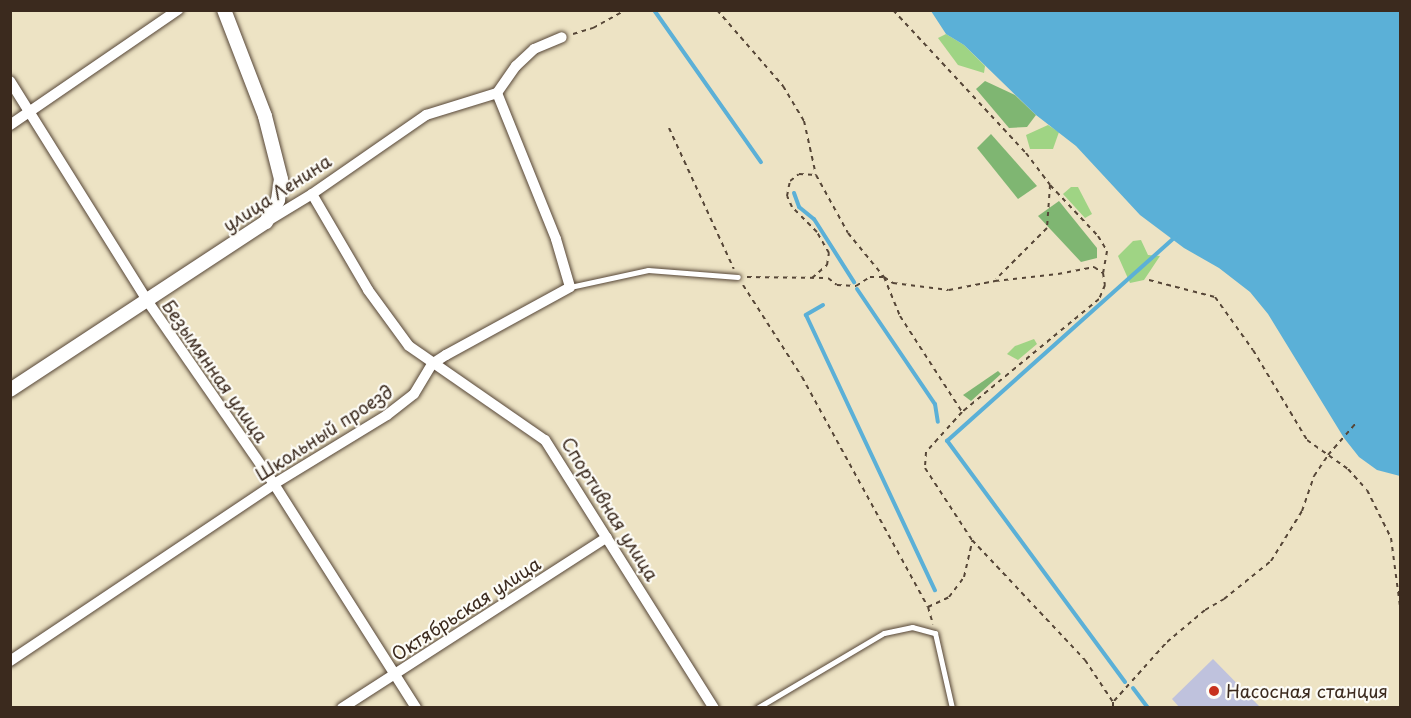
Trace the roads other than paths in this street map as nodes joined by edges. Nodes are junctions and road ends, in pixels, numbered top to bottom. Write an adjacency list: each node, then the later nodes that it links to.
1 (178, 10): 6 (street)
2 (224, 10): 9 (street)
3 (562, 37): 5 (street)
4 (10, 81): 6 (street, Безымянная улица)
5 (497, 93): 8 (street, улица Ленина); 11 (street)
6 (30, 111): 7 (street); 12 (street, Безымянная улица)
7 (10, 125)
8 (312, 195): 9 (street, улица Ленина); 13 (street, Спортивная улица)
9 (266, 222): 12 (street, улица Ленина)
10 (738, 277): 11 (lane, Школьный проезд)
11 (570, 287): 13 (street, Школьный проезд)
12 (146, 300): 14 (street, улица Ленина); 15 (street, Безымянная улица)
13 (432, 364): 15 (street, Школьный проезд); 16 (street, Спортивная улица)
14 (10, 390)
15 (274, 484): 17 (street, Школьный проезд); 18 (street, Безымянная улица)
16 (607, 537): 18 (street, Октябрьская улица); 21 (street, Спортивная улица)
17 (10, 661)
18 (395, 675): 19 (street, Октябрьская улица); 20 (street, Безымянная улица)
19 (342, 708)
20 (416, 708)
21 (714, 708)
22 (757, 708): 23 (lane)
23 (952, 708)

